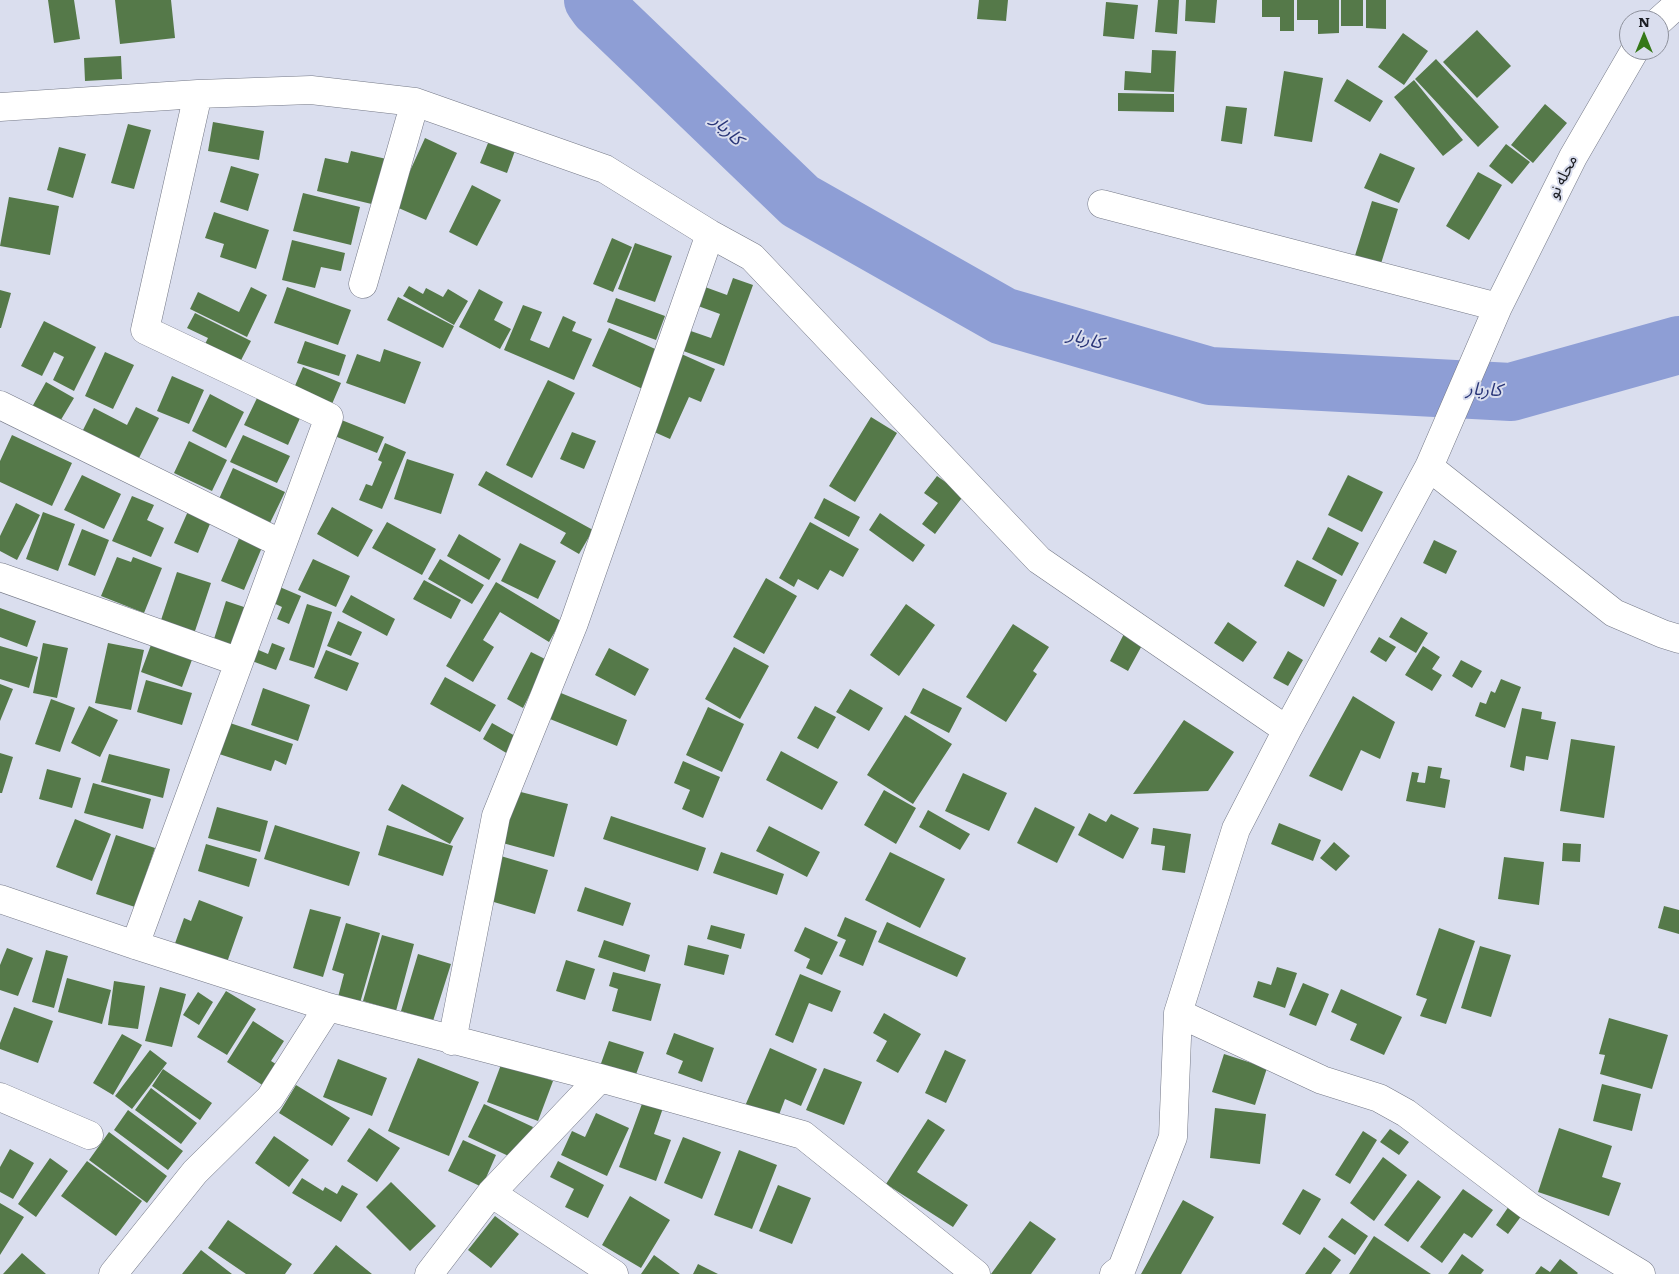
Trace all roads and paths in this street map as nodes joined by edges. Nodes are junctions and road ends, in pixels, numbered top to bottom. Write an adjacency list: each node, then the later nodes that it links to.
1 (1679, 3): 2 (street)
2 (1669, 12)
3 (1629, 60): 10 (street, محله نو)
4 (198, 94): 5 (street); 6 (street); 13 (street)
5 (415, 102): 8 (street); 9 (street)
6 (0, 107)
7 (1102, 204): 10 (street)
8 (710, 234): 17 (street); 22 (street)
9 (363, 284)
10 (1498, 307): 12 (street, محله نو)
11 (0, 405): 13 (street)
12 (1432, 460): 15 (street); 17 (street, محله نو)
13 (282, 544): 16 (street)
14 (0, 577): 16 (street)
15 (1679, 639)
16 (239, 662): 19 (street)
17 (1288, 730): 21 (street, محله نو)
18 (0, 899): 19 (street)
19 (135, 945): 20 (street)
20 (328, 1007): 22 (street); 27 (street)
21 (1178, 1014): 31 (street, محله نو); 32 (street)
22 (452, 1040): 23 (street)
23 (600, 1078): 26 (street); 30 (street)
24 (0, 1097): 25 (street)
25 (89, 1136)
26 (491, 1193): 28 (street); 29 (street)
27 (112, 1274)
28 (429, 1274)
29 (614, 1274)
30 (976, 1274)
31 (1114, 1274)
32 (1641, 1274)

